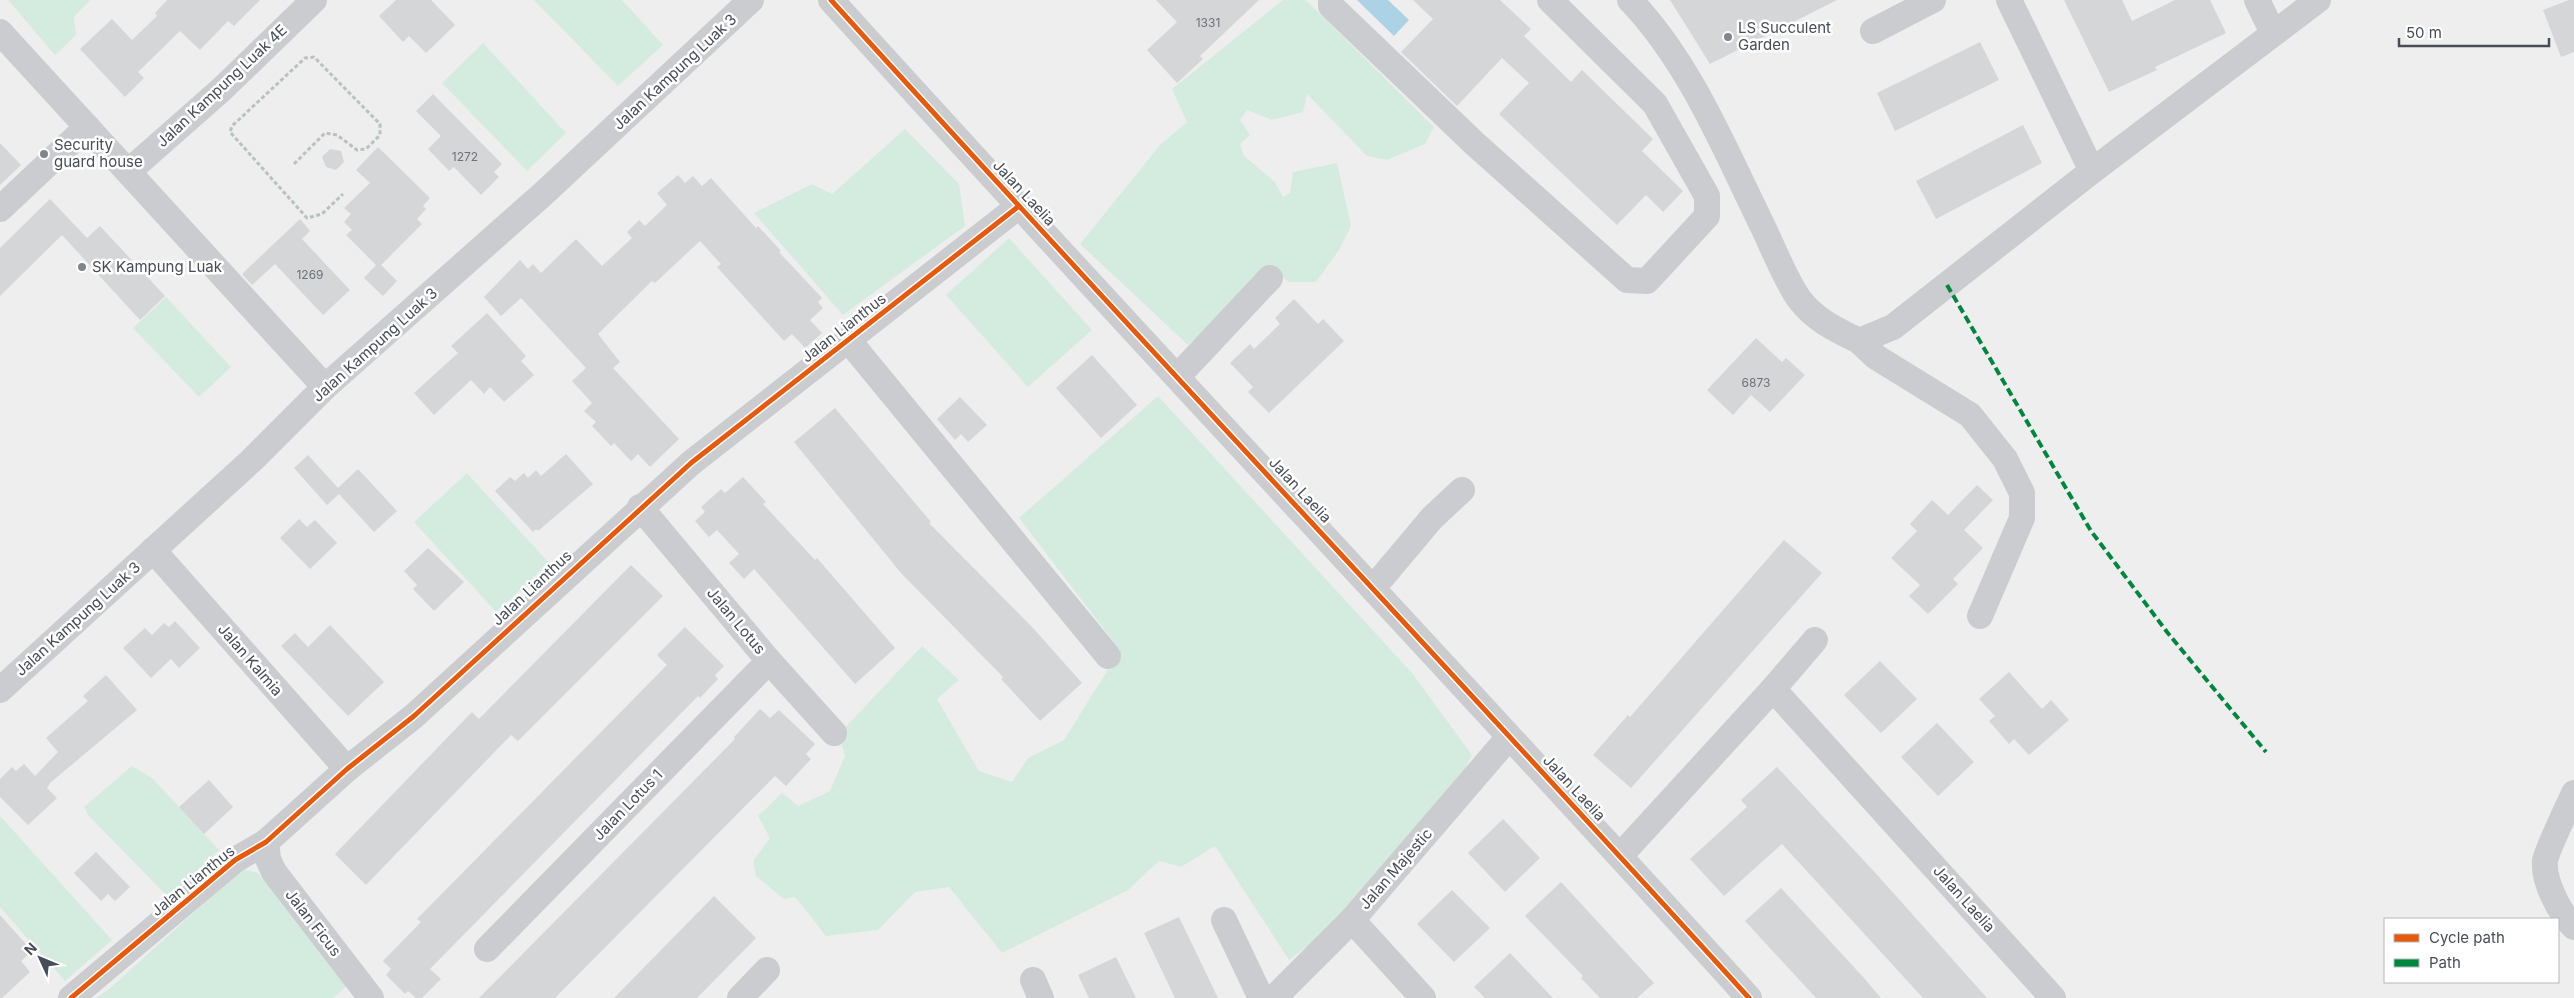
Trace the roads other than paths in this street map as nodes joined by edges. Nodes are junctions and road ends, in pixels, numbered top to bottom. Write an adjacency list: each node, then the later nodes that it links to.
1 (314, 0): 15 (street, Jalan Kampung Luak 4E)
2 (751, 0): 23 (street, Jalan Kampung Luak 3)
3 (831, 0): 17 (street, Jalan Laelia)
4 (1331, 0): 5 (street)
5 (1550, 0)
6 (1630, 0): 21 (street)
7 (1933, 0): 12 (street)
8 (2009, 0): 16 (street)
9 (2257, 0): 13 (street)
10 (2318, 0): 13 (street)
11 (0, 32): 14 (street)
12 (1873, 32)
13 (2273, 33): 16 (street)
14 (87, 127): 15 (street); 18 (street)
15 (129, 170): 23 (street)
16 (2092, 171): 21 (street)
17 (1019, 206): 20 (street, Jalan Lianthus); 22 (street, Jalan Laelia)
18 (0, 209)
19 (1270, 278): 22 (street)
20 (849, 341): 25 (street, Jalan Lianthus); 30 (street)
21 (1859, 341): 28 (street)
22 (1178, 376): 27 (street, Jalan Laelia)
23 (325, 387): 26 (street, Jalan Kampung Luak 3)
24 (1462, 490): 27 (street)
25 (640, 506): 31 (street, Jalan Lotus); 36 (street, Jalan Lianthus)
26 (154, 550): 33 (street, Jalan Kampung Luak 3); 36 (street, Jalan Kalmia)
27 (1374, 587): 35 (street, Jalan Laelia)
28 (1980, 616)
29 (1815, 640): 32 (street)
30 (1108, 656)
31 (769, 661): 34 (street, Jalan Lotus); 43 (street, Jalan Lotus 1)
32 (1773, 689): 39 (street); 52 (street, Jalan Laelia)
33 (0, 690)
34 (834, 733)
35 (1509, 737): 39 (street, Jalan Laelia); 41 (street, Jalan Majestic)
36 (347, 770): 38 (street, Jalan Lianthus)
37 (2574, 793): 42 (street)
38 (266, 842): 45 (street, Jalan Lianthus); 46 (street, Jalan Ficus)
39 (1620, 856): 51 (street, Jalan Laelia)
40 (1224, 920): 48 (street)
41 (1352, 920): 49 (street); 50 (street, Jalan Majestic)
42 (2574, 926)
43 (487, 950)
44 (767, 970): 47 (street)
45 (71, 998)
46 (371, 998)
47 (740, 998)
48 (1261, 998)
49 (1274, 998)
50 (1423, 998)
51 (1749, 998)
52 (2053, 998)

